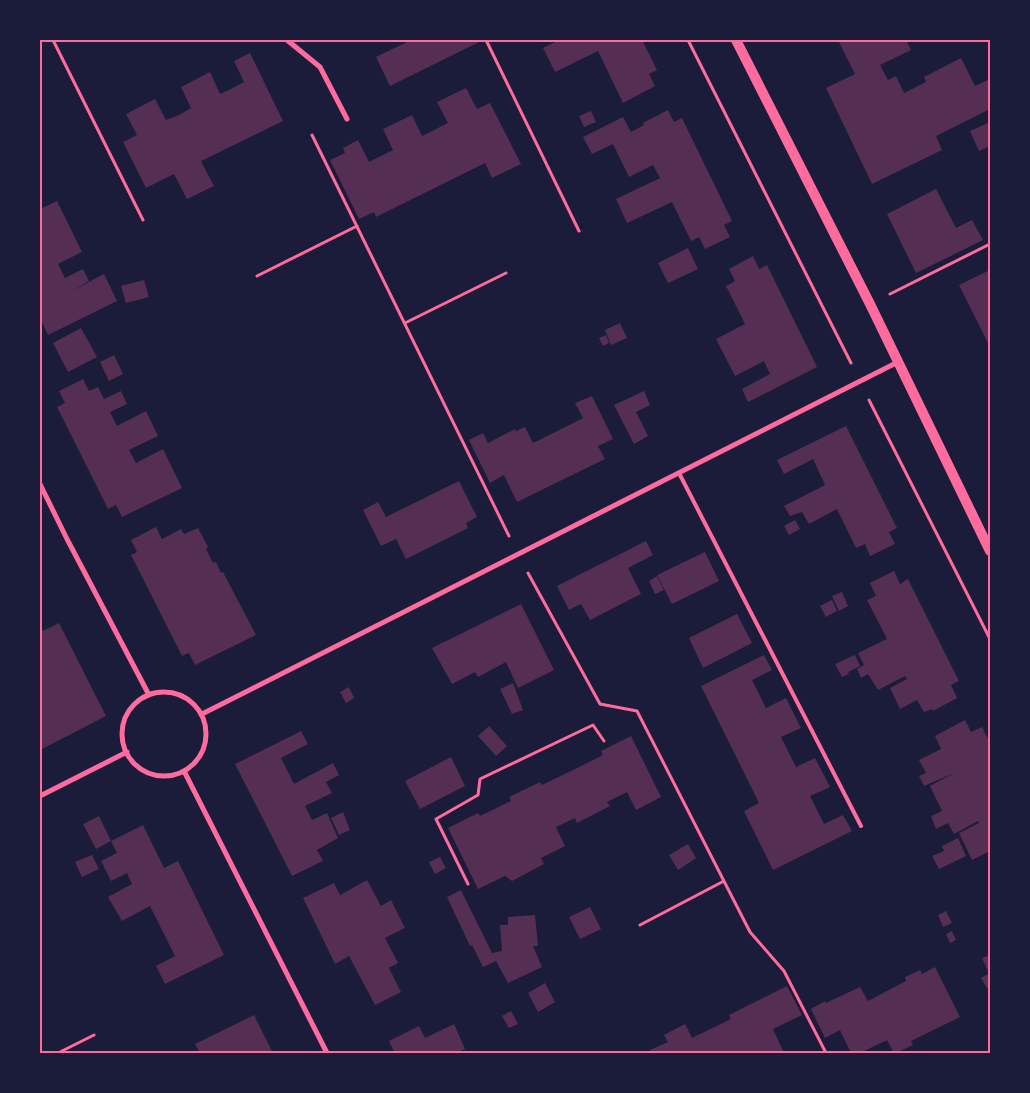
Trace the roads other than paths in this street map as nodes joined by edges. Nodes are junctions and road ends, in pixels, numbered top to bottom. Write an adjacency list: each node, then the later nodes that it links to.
1 (287, 40): 3 (street)
2 (736, 40): 4 (main road)
3 (347, 119)
4 (898, 362): 5 (street); 7 (main road)
5 (679, 473): 9 (street); 13 (lane)
6 (40, 484): 8 (street)
7 (990, 551)
8 (149, 695): 9 (street); 10 (street)
9 (202, 714): 11 (street)
10 (127, 752): 11 (street); 12 (street)
11 (184, 772): 14 (street)
12 (40, 796)
13 (862, 826)
14 (327, 1053)

